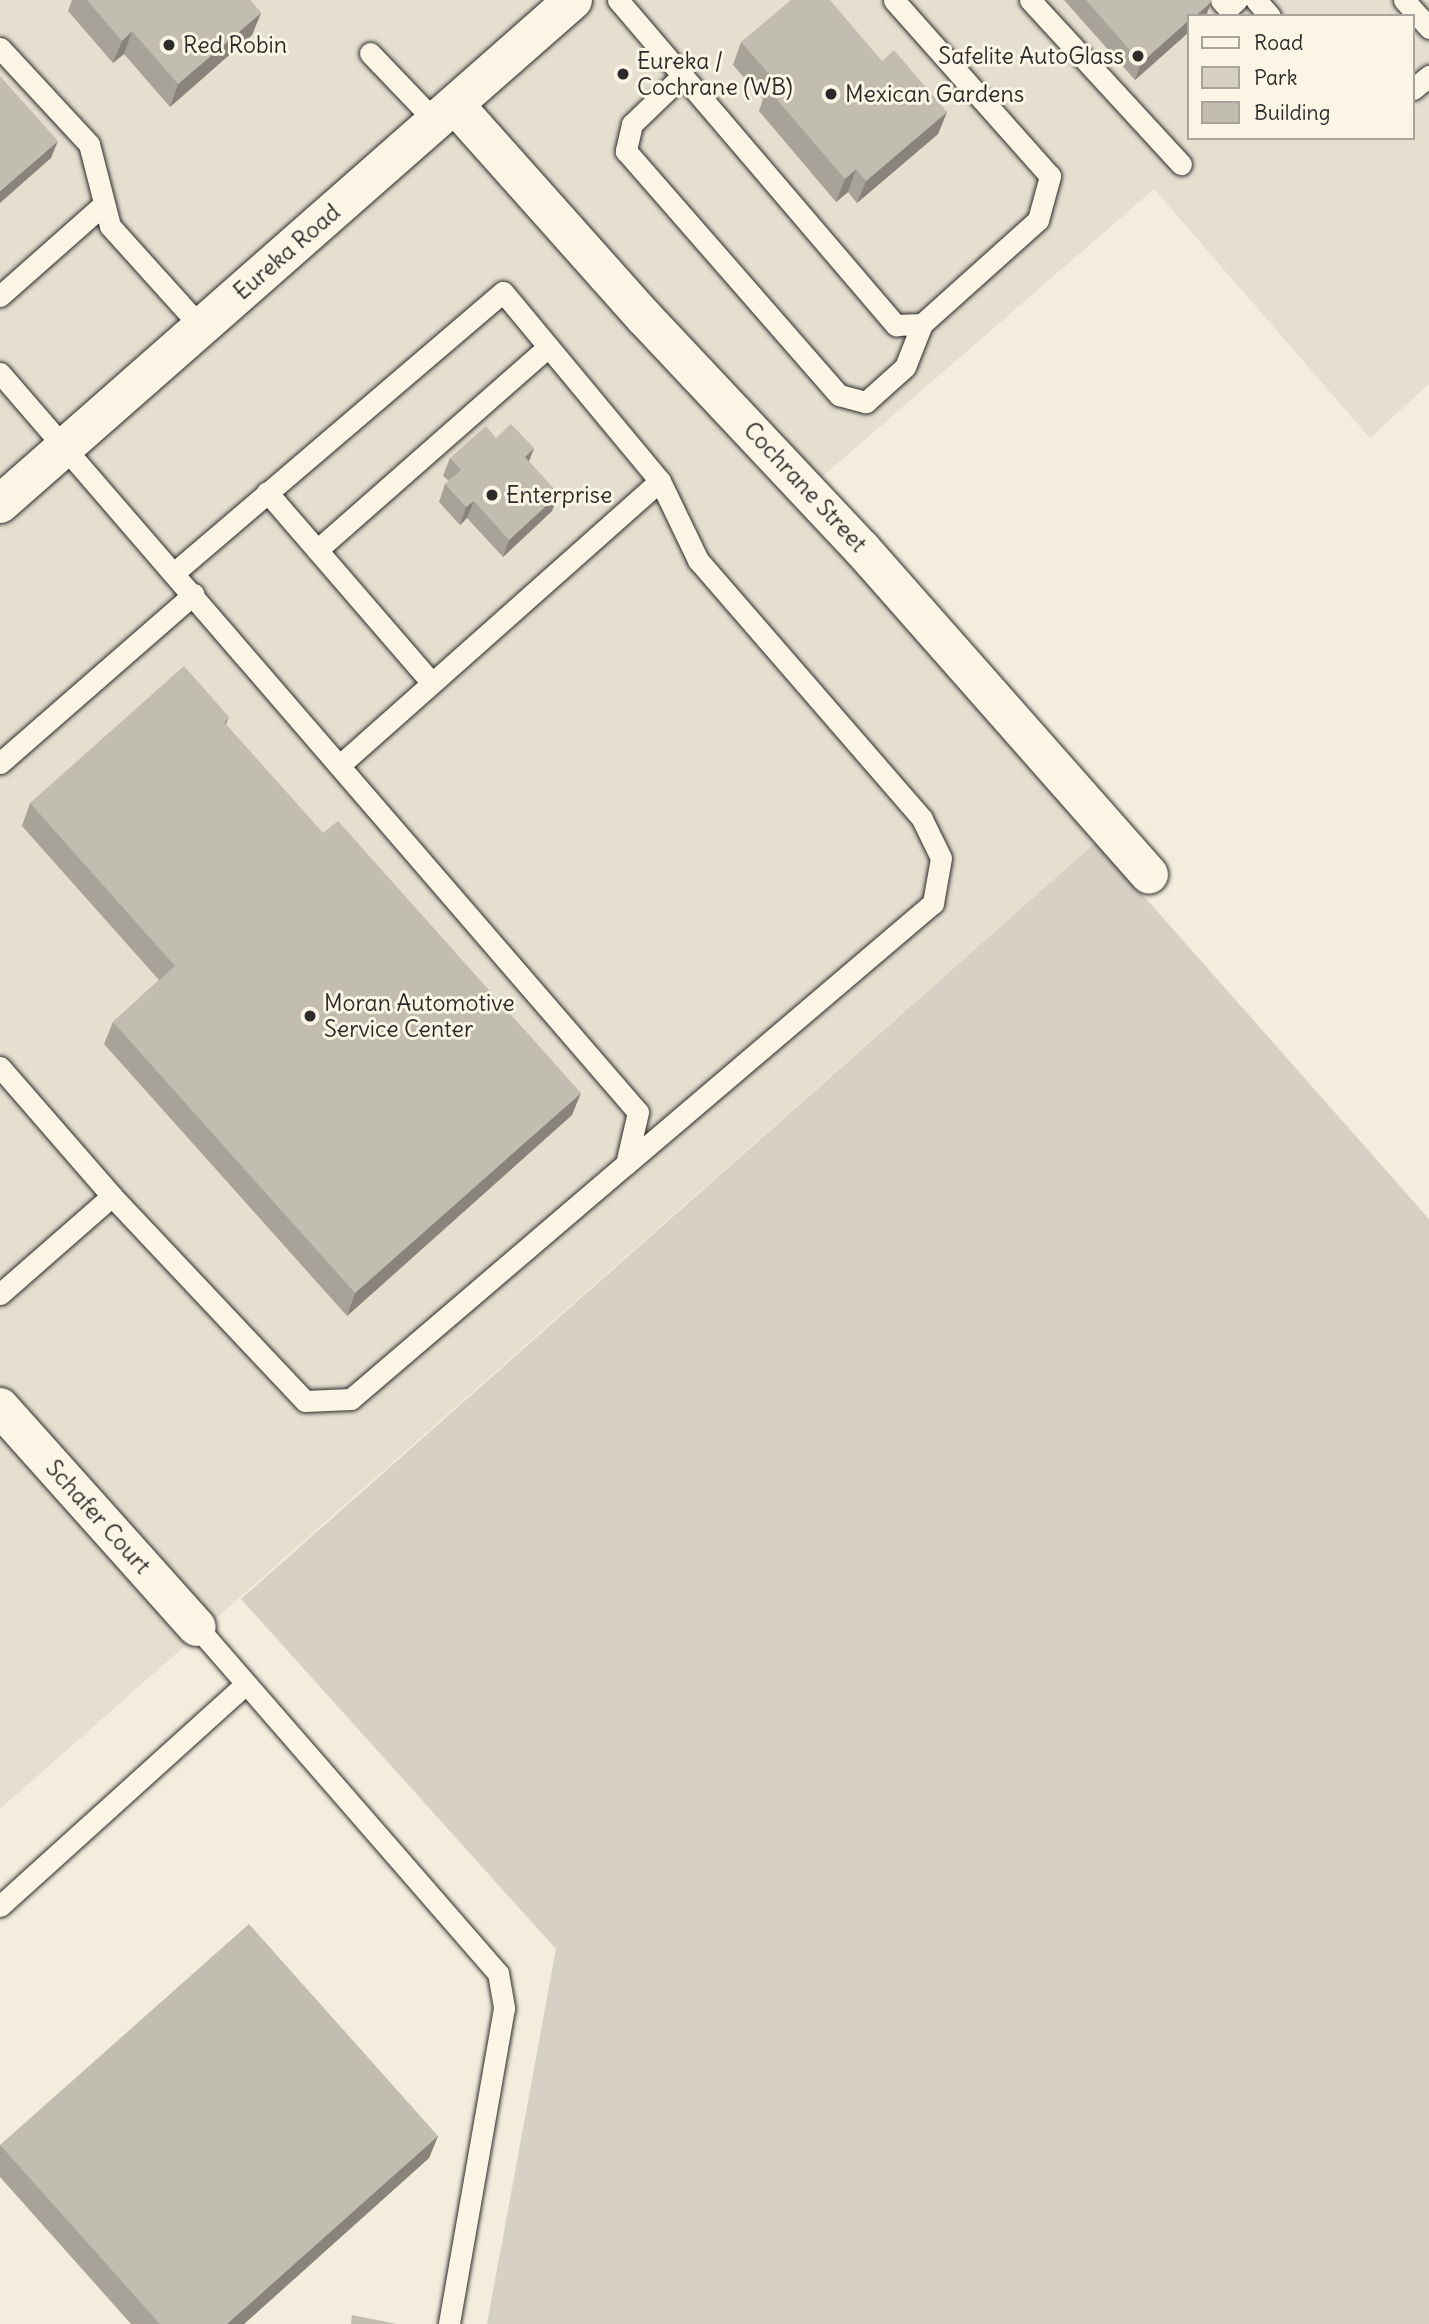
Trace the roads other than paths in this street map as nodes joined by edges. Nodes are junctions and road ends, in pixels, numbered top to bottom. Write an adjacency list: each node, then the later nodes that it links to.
1 (573, 0): 16 (street, Eureka Road)
2 (618, 0): 13 (lane)
3 (894, 0): 20 (lane)
4 (1030, 0): 17 (lane)
5 (1221, 0): 6 (lane)
6 (1237, 0)
7 (1256, 0): 9 (lane)
8 (1404, 0): 10 (lane)
9 (1268, 14)
10 (1429, 28)
11 (0, 48): 18 (lane)
12 (369, 53): 16 (lane)
13 (684, 75): 20 (lane); 20 (lane)
14 (1429, 76): 15 (lane)
15 (1415, 87)
16 (445, 113): 21 (street, Eureka Road); 34 (street, Cochrane Street)
17 (1181, 164)
18 (104, 204): 19 (lane); 21 (lane)
19 (0, 296)
20 (922, 324)
21 (201, 327): 24 (street, Eureka Road)
22 (548, 347): 25 (lane); 26 (lane); 28 (lane)
23 (0, 373): 24 (lane)
24 (67, 445): 27 (street, Eureka Road); 29 (lane)
25 (660, 481): 31 (lane); 36 (lane)
26 (268, 492): 28 (lane); 29 (lane)
27 (0, 504)
28 (317, 550): 31 (lane)
29 (175, 572): 30 (lane)
30 (194, 594): 32 (lane); 33 (lane)
31 (432, 683): 33 (lane)
32 (0, 763)
33 (341, 764): 36 (lane)
34 (1149, 875)
35 (0, 1067): 37 (lane)
36 (626, 1164): 37 (lane)
37 (112, 1196): 38 (lane)
38 (0, 1294)
39 (0, 1407): 40 (street, Schafer Court)
40 (197, 1627): 41 (lane)
41 (245, 1685): 42 (lane); 43 (lane)
42 (0, 1906)
43 (449, 2324)

